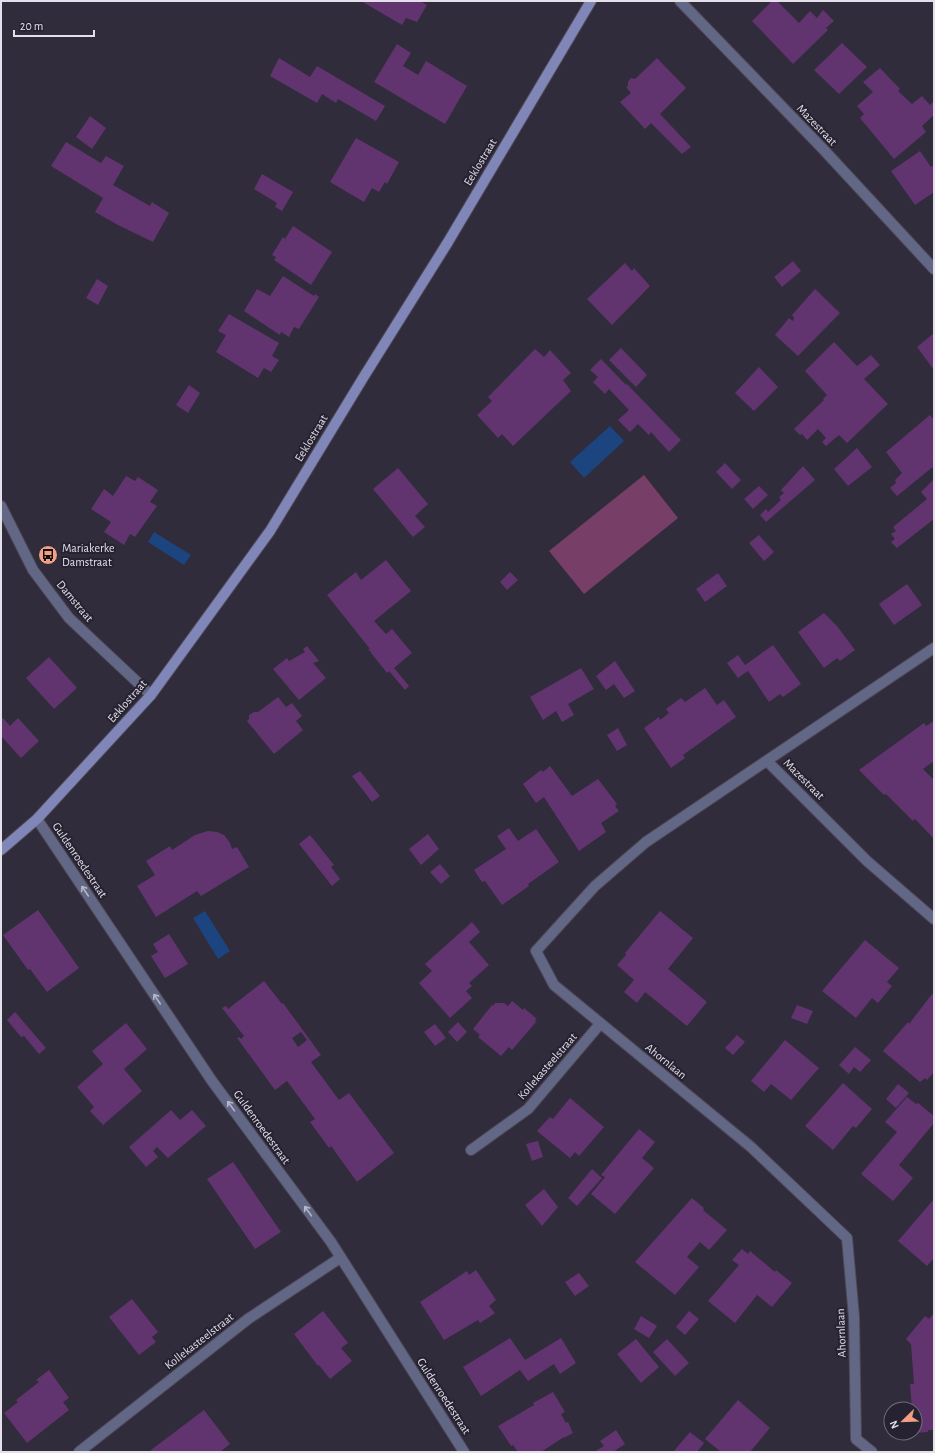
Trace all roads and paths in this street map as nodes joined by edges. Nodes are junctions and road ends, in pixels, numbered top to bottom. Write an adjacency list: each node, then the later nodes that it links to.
1 (591, 1): 6 (street, Eeklostraat)
2 (680, 1): 3 (street, Mazestraat)
3 (934, 269)
4 (1, 506): 6 (street, Damstraat)
5 (934, 648): 7 (street, Mazestraat)
6 (151, 695): 8 (street, Eeklostraat)
7 (767, 761): 10 (street, Mazestraat); 11 (street, Ahornlaan)
8 (37, 819): 9 (street, Eeklostraat); 13 (street, Guldenroedestraat, one-way to 8)
9 (1, 850)
10 (934, 919)
11 (600, 1024): 12 (street, Kollekasteelstraat); 16 (street, Ahornlaan)
12 (470, 1150)
13 (340, 1258): 14 (street, Kollekasteelstraat); 15 (street, Guldenroedestraat)
14 (79, 1452)
15 (464, 1452)
16 (872, 1452)

